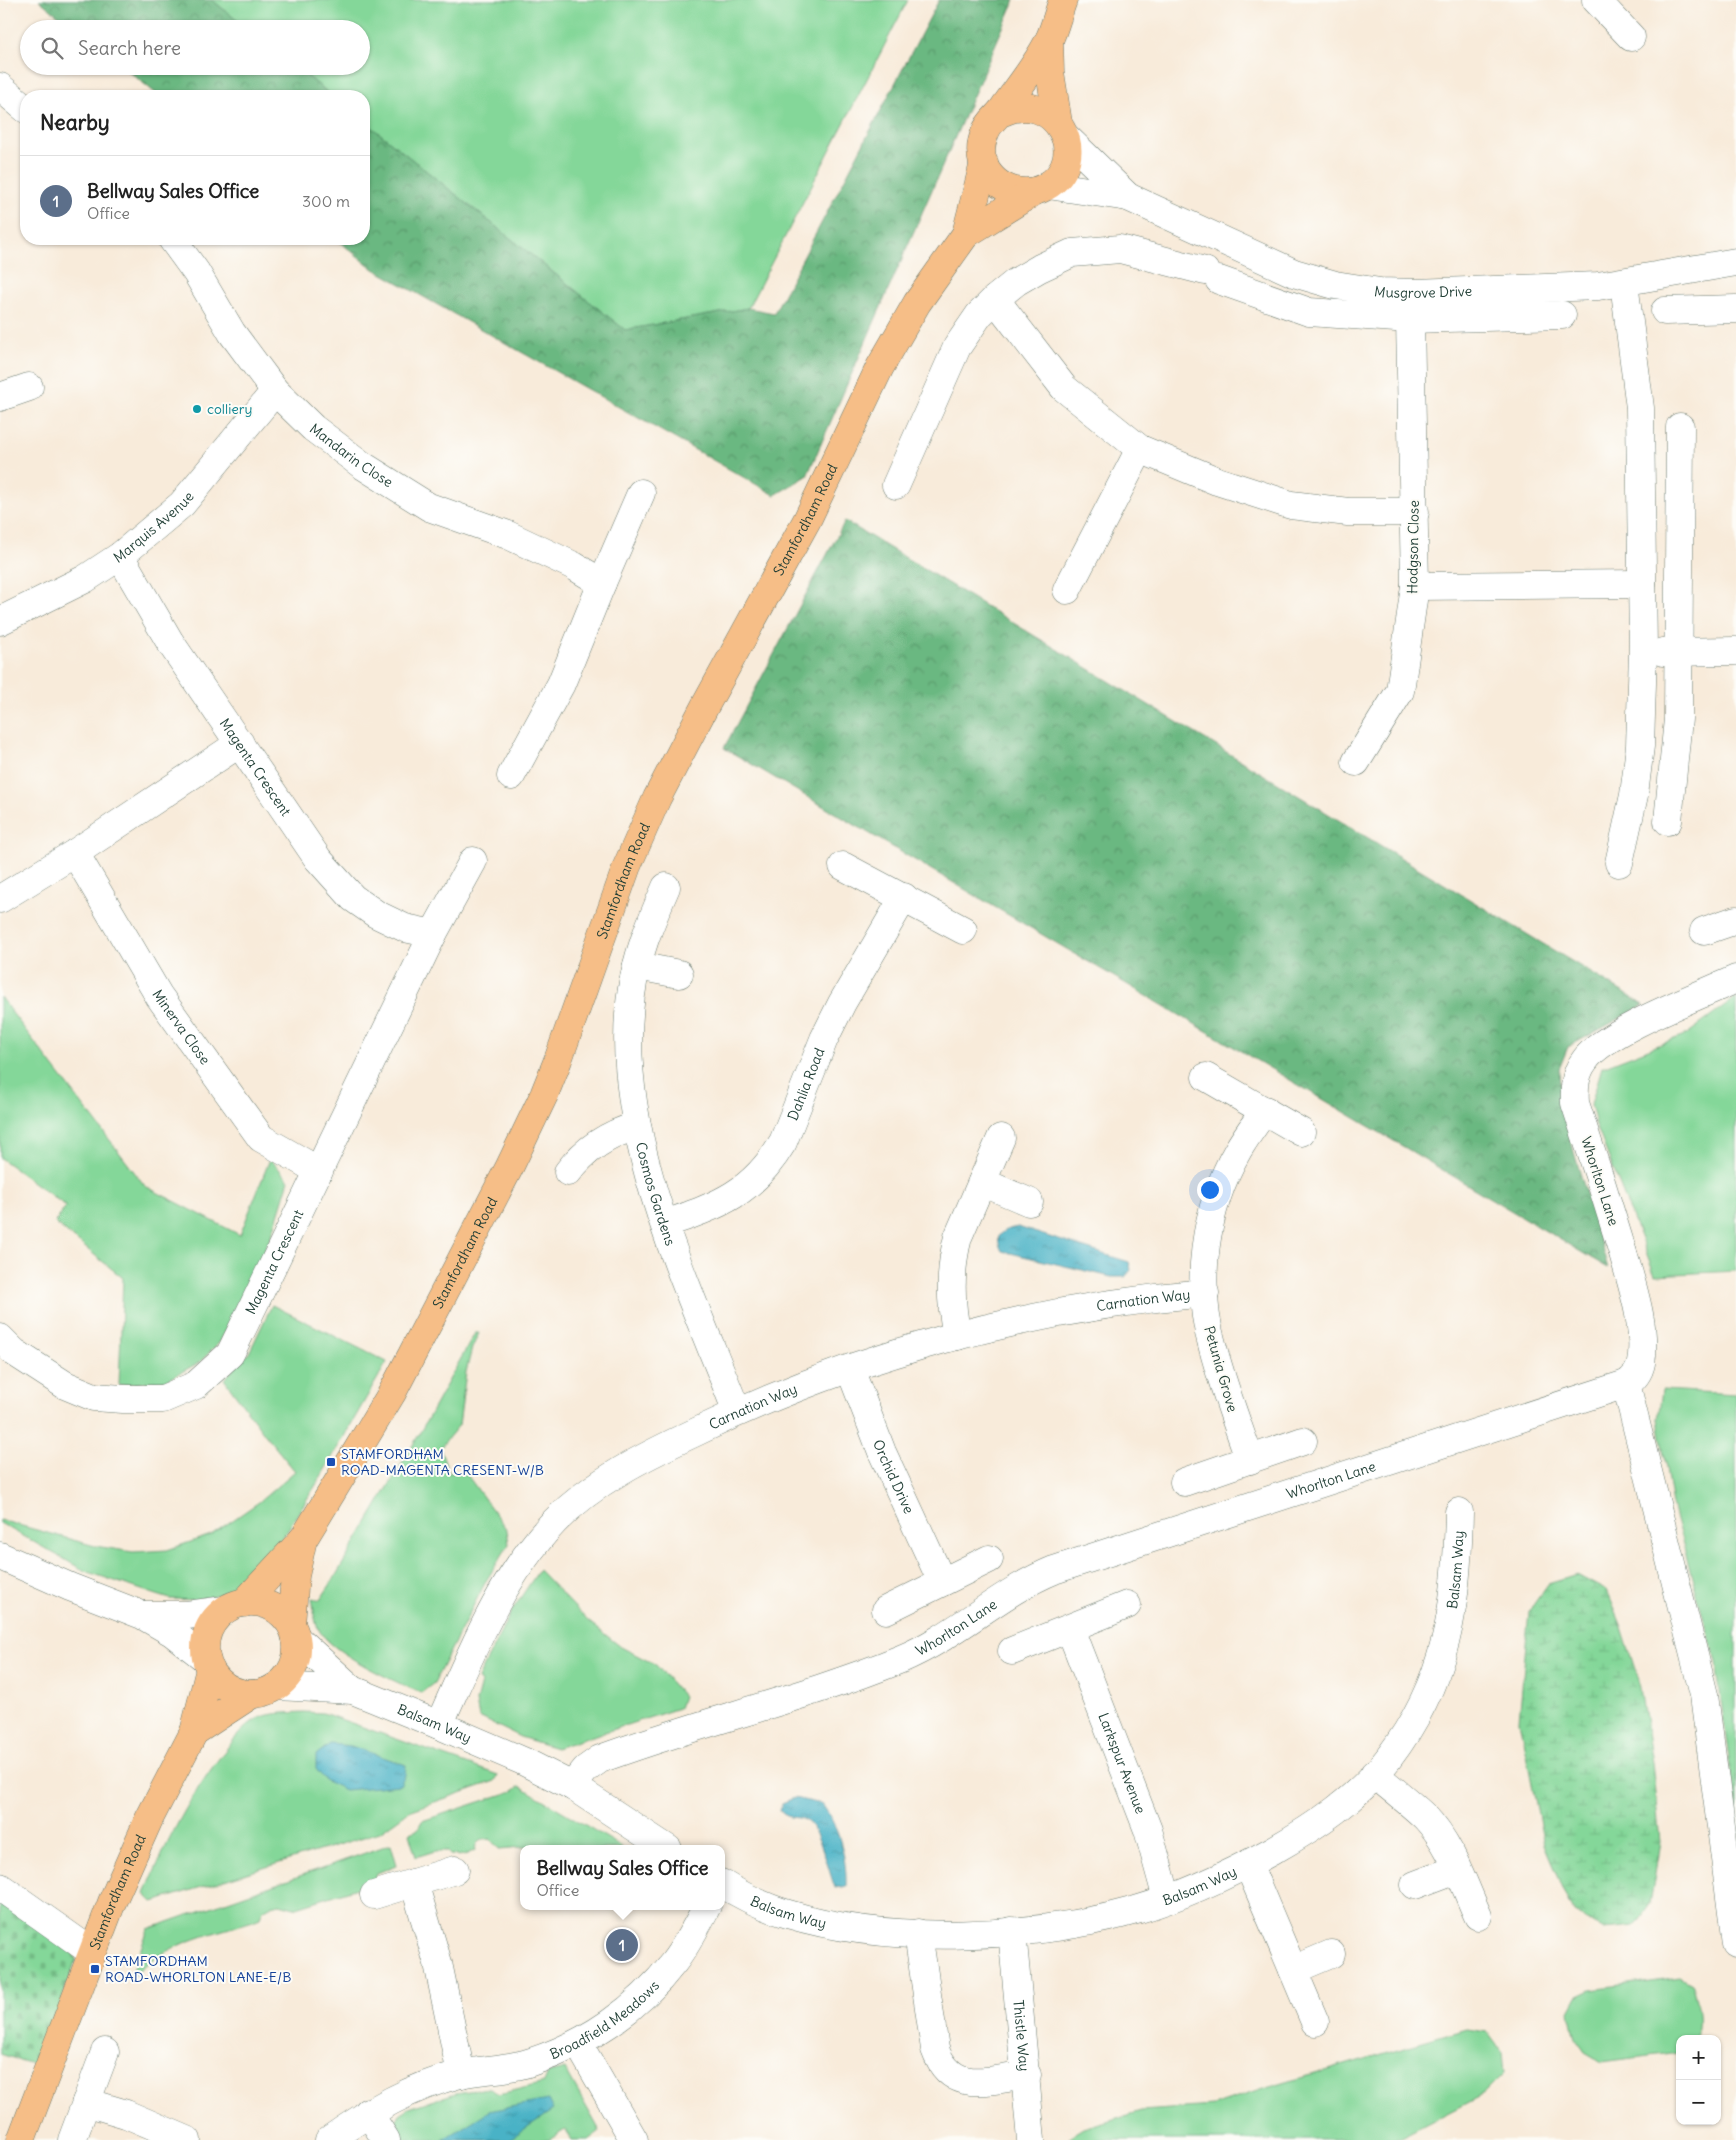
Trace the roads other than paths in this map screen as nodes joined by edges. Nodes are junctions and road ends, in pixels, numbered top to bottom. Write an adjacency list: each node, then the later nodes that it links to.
1 (1063, 0): 4 (main road, Stamfordham Road)
2 (1596, 0): 3 (street)
3 (1631, 37)
4 (1049, 40): 7 (main road, Stamfordham Road); 8 (main road, Stamfordham Road)
5 (0, 88): 6 (street)
6 (20, 104)
7 (1002, 113): 8 (main road); 9 (main road, Stamfordham Road)
8 (1062, 130): 10 (main road, Stamfordham Road); 11 (street)
9 (984, 163): 10 (main road); 12 (main road, Stamfordham Road)
10 (1041, 188): 11 (street); 12 (main road, Stamfordham Road)
11 (1128, 197): 15 (street, Musgrove Drive)
12 (966, 234): 76 (main road, Stamfordham Road)
13 (176, 245): 22 (street, Mandarin Close)
14 (1736, 262): 15 (street, Musgrove Drive)
15 (1624, 283): 31 (street)
16 (995, 299): 20 (street); 25 (street); 26 (street)
17 (1736, 308): 18 (street)
18 (1665, 311)
19 (1562, 315): 20 (street)
20 (1410, 319): 28 (street, Hodgson Close)
21 (29, 387): 23 (street)
22 (274, 391): 29 (street, Marquis Avenue); 30 (street, Mandarin Close)
23 (0, 397)
24 (1680, 426): 37 (street)
25 (1140, 449): 28 (street); 33 (street)
26 (896, 484)
27 (641, 493): 30 (street)
28 (1414, 512): 32 (street, Hodgson Close)
29 (120, 556): 34 (street, Marquis Avenue); 38 (street, Magenta Crescent)
30 (602, 583): 40 (street)
31 (1642, 584): 32 (street); 36 (street)
32 (1415, 586): 39 (street, Hodgson Close)
33 (1067, 590)
34 (0, 621)
35 (1736, 651): 37 (street)
36 (1643, 652): 37 (street); 44 (street)
37 (1680, 652): 41 (street)
38 (240, 743): 42 (street); 52 (street, Magenta Crescent)
39 (1356, 762)
40 (510, 776)
41 (1668, 821)
42 (75, 853): 48 (street); 61 (street, Minerva Close)
43 (473, 861): 52 (street, Magenta Crescent)
44 (1619, 863)
45 (844, 866): 47 (street)
46 (666, 887): 53 (street, Cosmos Gardens)
47 (904, 897): 50 (street); 65 (street, Dahlia Road)
48 (0, 899)
49 (1736, 920): 51 (street)
50 (963, 930)
51 (1704, 931)
52 (433, 934): 61 (street, Magenta Crescent)
53 (637, 966): 54 (street); 58 (street, Cosmos Gardens)
54 (679, 974)
55 (1736, 979): 70 (street, Whorlton Lane)
56 (1206, 1077): 57 (street)
57 (1265, 1110): 59 (street); 66 (street, Petunia Grove)
58 (637, 1126): 62 (street); 65 (street, Cosmos Gardens)
59 (1301, 1132)
60 (1001, 1138): 63 (street)
61 (318, 1171): 68 (street, Magenta Crescent)
62 (568, 1172)
63 (982, 1182): 64 (street); 67 (street)
64 (1029, 1202)
65 (665, 1224): 71 (street, Cosmos Gardens)
66 (1205, 1293): 67 (street, Carnation Way); 73 (street, Petunia Grove)
67 (957, 1336): 69 (street, Carnation Way)
68 (0, 1338)
69 (850, 1368): 71 (street, Carnation Way); 79 (street, Orchid Drive)
70 (1626, 1384): 93 (street, Whorlton Lane); 108 (street)
71 (737, 1412): 90 (street, Carnation Way)
72 (1303, 1441): 73 (street)
73 (1250, 1460): 74 (street)
74 (1184, 1482)
75 (1459, 1512): 92 (street, Balsam Way)
76 (304, 1538): 81 (main road, Stamfordham Road); 85 (main road, Stamfordham Road)
77 (0, 1556): 83 (street)
78 (989, 1559): 79 (street)
79 (942, 1582): 82 (street)
80 (1127, 1605): 84 (street)
81 (235, 1606): 83 (street); 85 (main road); 87 (main road)
82 (886, 1610)
83 (142, 1615): 87 (street)
84 (1070, 1629): 86 (street); 103 (street, Larkspur Avenue)
85 (293, 1631): 88 (main road); 89 (street, Balsam Way)
86 (1012, 1651)
87 (208, 1664): 88 (main road); 91 (main road, Stamfordham Road)
88 (265, 1690): 89 (street, Balsam Way); 91 (main road, Stamfordham Road)
89 (353, 1690): 90 (street, Balsam Way)
90 (439, 1725): 93 (street, Balsam Way)
91 (194, 1732): 109 (main road, Stamfordham Road)
92 (1374, 1774): 95 (street, Balsam Way); 96 (street)
93 (572, 1786): 94 (street, Balsam Way)
94 (662, 1845)
95 (1248, 1864): 103 (street, Balsam Way); 111 (street)
96 (1457, 1868): 100 (street); 105 (street)
97 (455, 1870): 98 (street)
98 (414, 1883): 102 (street); 115 (street)
99 (725, 1885): 107 (street, Balsam Way)
100 (1416, 1885)
101 (0, 1887): 109 (street)
102 (374, 1895)
103 (1167, 1899): 106 (street, Balsam Way)
104 (705, 1910): 113 (street, Broadfield Meadows)
105 (1478, 1916)
106 (1012, 1931): 107 (street, Balsam Way); 116 (street, Thistle Way)
107 (918, 1933): 116 (street)
108 (1736, 1944)
109 (92, 1952): 119 (main road, Stamfordham Road)
110 (1331, 1954): 111 (street)
111 (1293, 1970): 112 (street)
112 (1315, 2022)
113 (578, 2043): 115 (street, Broadfield Meadows); 124 (street)
114 (105, 2052): 117 (street)
115 (461, 2074): 118 (street, Broadfield Meadows)
116 (1026, 2076): 125 (street, Thistle Way)
117 (86, 2102): 120 (street); 121 (street)
118 (368, 2112): 122 (street, Broadfield Meadows); 123 (street)
119 (21, 2140)
120 (72, 2140)
121 (187, 2140)
122 (328, 2140)
123 (386, 2140)
124 (634, 2140)
125 (1031, 2140)

